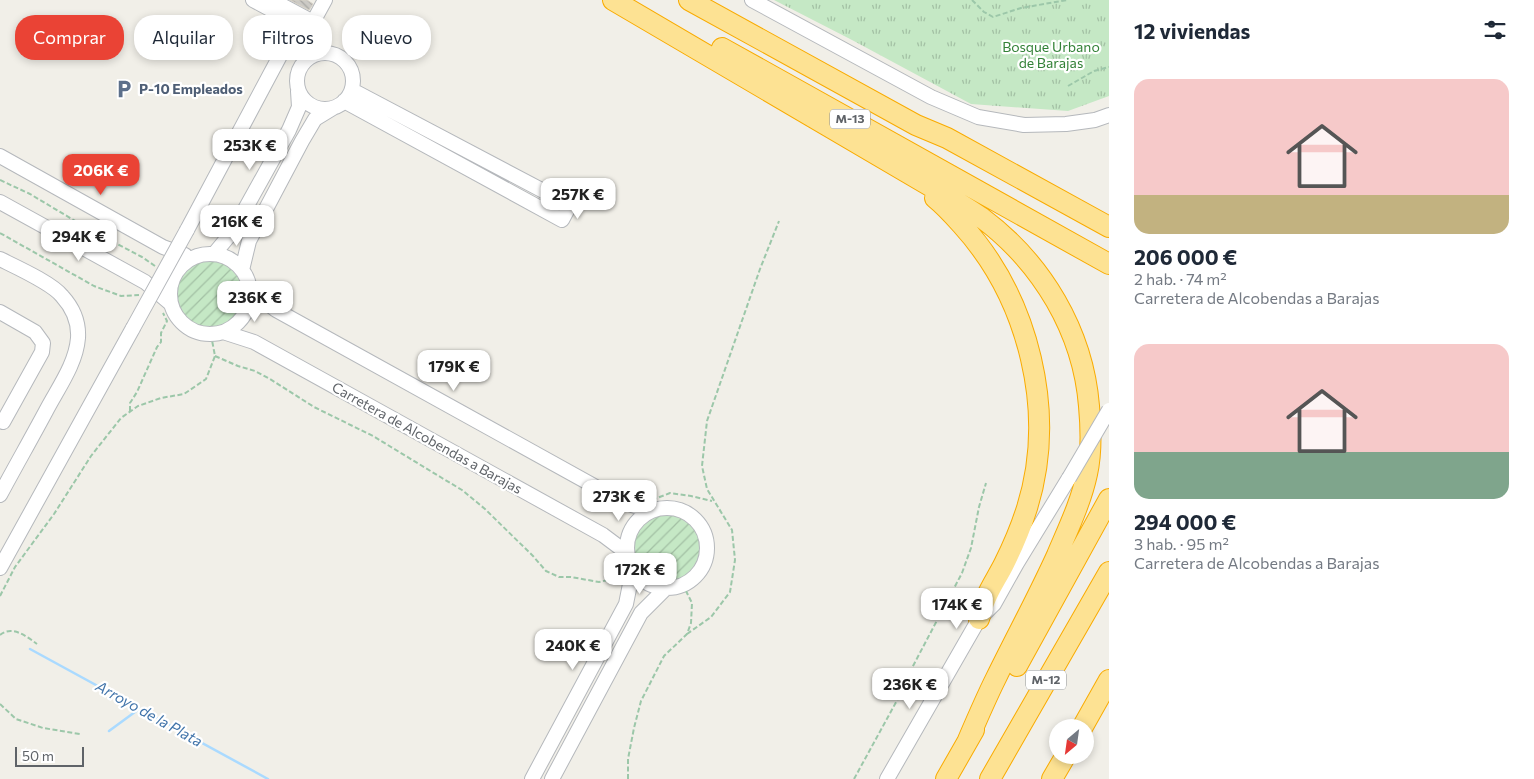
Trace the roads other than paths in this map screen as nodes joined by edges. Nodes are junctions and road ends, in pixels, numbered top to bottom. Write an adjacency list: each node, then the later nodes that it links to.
1 (253, 0): 32 (street, bridge)
2 (272, 0): 3 (street)
3 (325, 0)
4 (612, 0): 14 (highway)
5 (634, 0): 20 (highway, M-13)
6 (689, 0): 12 (highway, M-13)
7 (718, 0): 12 (highway)
8 (752, 0): 11 (street)
9 (298, 91): 10 (street); 10 (street); 17 (street)
10 (343, 100): 10 (street); 21 (street)
11 (1109, 115)
12 (947, 138): 16 (highway, M-13)
13 (0, 156): 18 (street)
14 (882, 158): 36 (highway); 39 (highway)
15 (0, 202): 23 (street)
16 (1109, 228)
17 (214, 254): 18 (street); 21 (street)
18 (192, 258): 23 (street)
19 (0, 259): 28 (street)
20 (1109, 264)
21 (242, 270): 22 (street)
22 (250, 290): 25 (street); 30 (street)
23 (166, 306): 25 (street)
24 (0, 312): 27 (street)
25 (217, 333): 31 (street, Carretera de Alcobendas a Barajas)
26 (1109, 410): 36 (street, bridge)
27 (0, 420)
28 (0, 495)
29 (1109, 499): 39 (highway, M-12)
30 (650, 511): 31 (street); 35 (street)
31 (627, 553): 34 (street)
32 (0, 568)
33 (1109, 572): 45 (highway, M-12)
34 (631, 575): 35 (street); 41 (street)
35 (666, 588): 42 (street)
36 (979, 619): 43 (street)
37 (1109, 680): 38 (highway)
38 (1087, 719)
39 (968, 740): 44 (highway, M-12)
40 (1061, 764): 46 (highway)
41 (532, 779)
42 (552, 779)
43 (887, 779)
44 (946, 779)
45 (990, 779)
46 (1052, 779)

